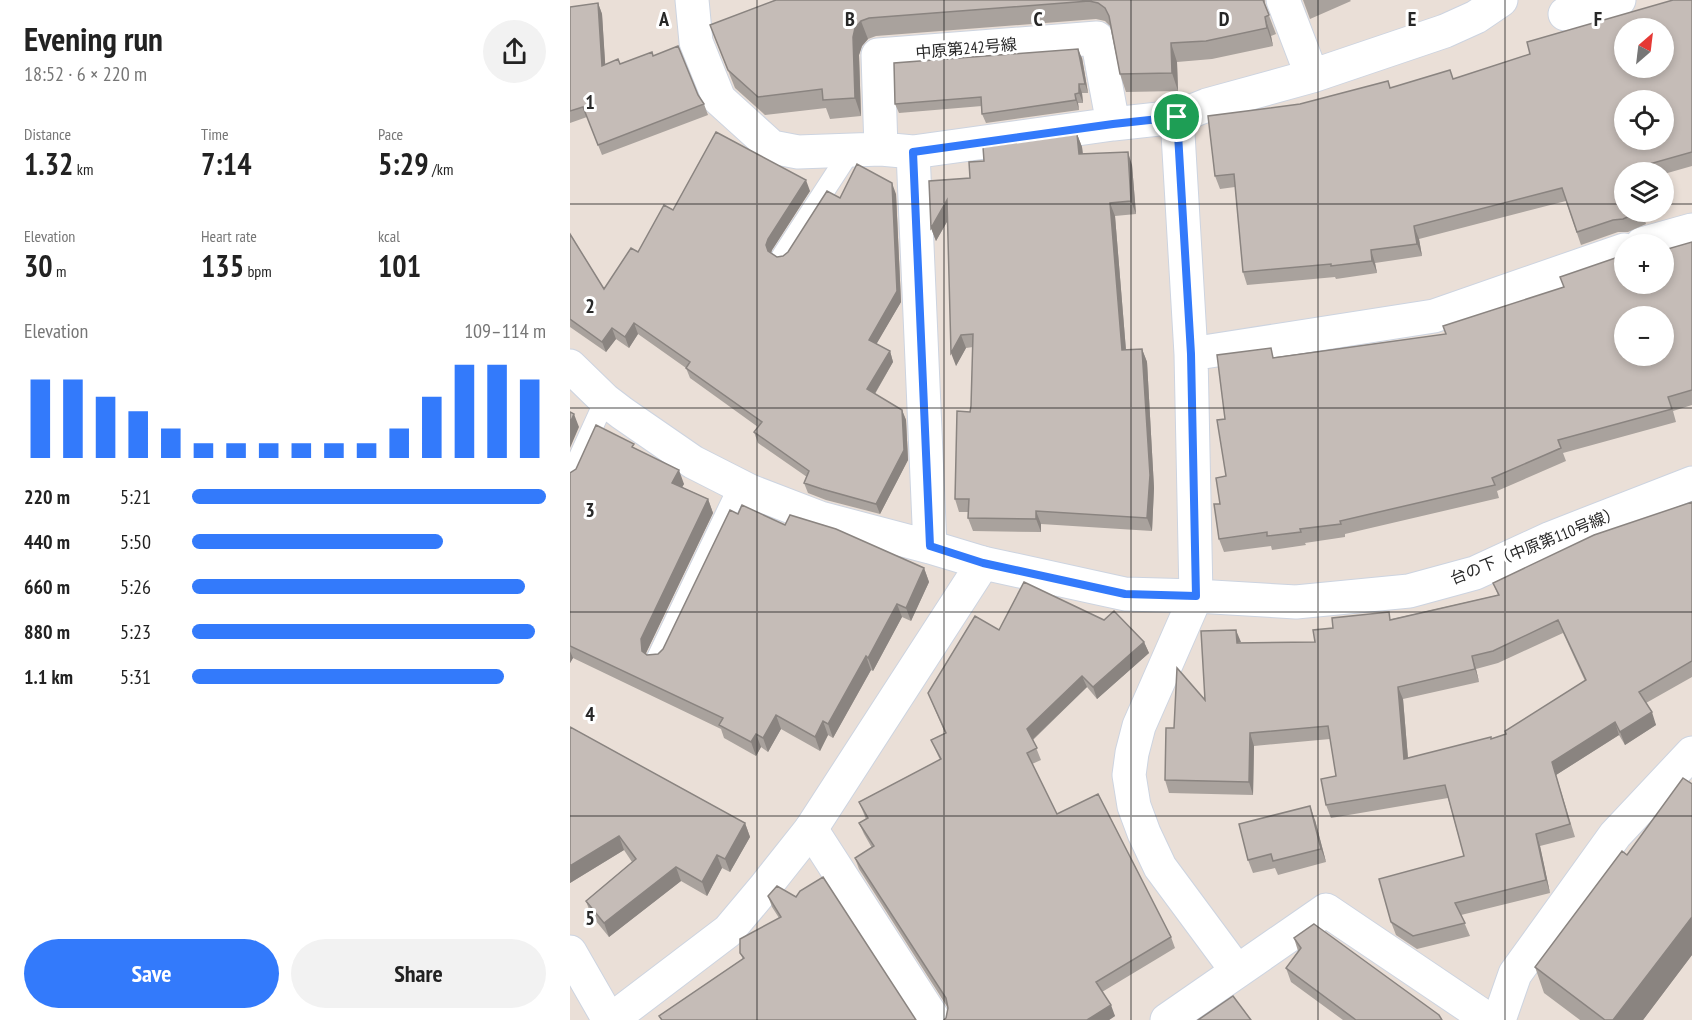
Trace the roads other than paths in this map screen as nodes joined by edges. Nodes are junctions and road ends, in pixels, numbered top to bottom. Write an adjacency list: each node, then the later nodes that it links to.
1 (692, 0): 9 (street)
2 (1283, 0): 6 (street)
3 (1501, 0): 6 (street)
4 (1619, 0): 5 (street)
5 (1566, 14)
6 (1312, 76): 7 (street)
7 (1177, 117): 8 (street); 15 (street)
8 (1113, 124): 9 (street, 中原第242号線); 10 (street)
9 (866, 149): 10 (street); 14 (lane)
10 (913, 152): 21 (street)
11 (1692, 230): 12 (street)
12 (1674, 235)
13 (1614, 253): 15 (street)
14 (782, 256)
15 (1191, 354): 23 (street)
16 (570, 366): 17 (street, 台の下（中原第110号線）)
17 (605, 400): 18 (lane); 20 (street, 台の下（中原第110号線）)
18 (570, 477)
19 (1692, 483): 23 (street, 台の下（中原第110号線）)
20 (739, 486): 21 (street, 台の下（中原第110号線）); 24 (lane)
21 (930, 546): 22 (street, 台の下（中原第110号線）)
22 (983, 563): 23 (street, 台の下（中原第110号線）); 26 (street)
23 (1196, 596): 28 (street)
24 (657, 658)
25 (1692, 753): 33 (street)
26 (811, 829): 30 (street); 31 (street)
27 (570, 952): 30 (street)
28 (1237, 971): 29 (street); 32 (street)
29 (1185, 1015)
30 (610, 1020)
31 (934, 1020)
32 (1489, 1020)
33 (1499, 1020)

